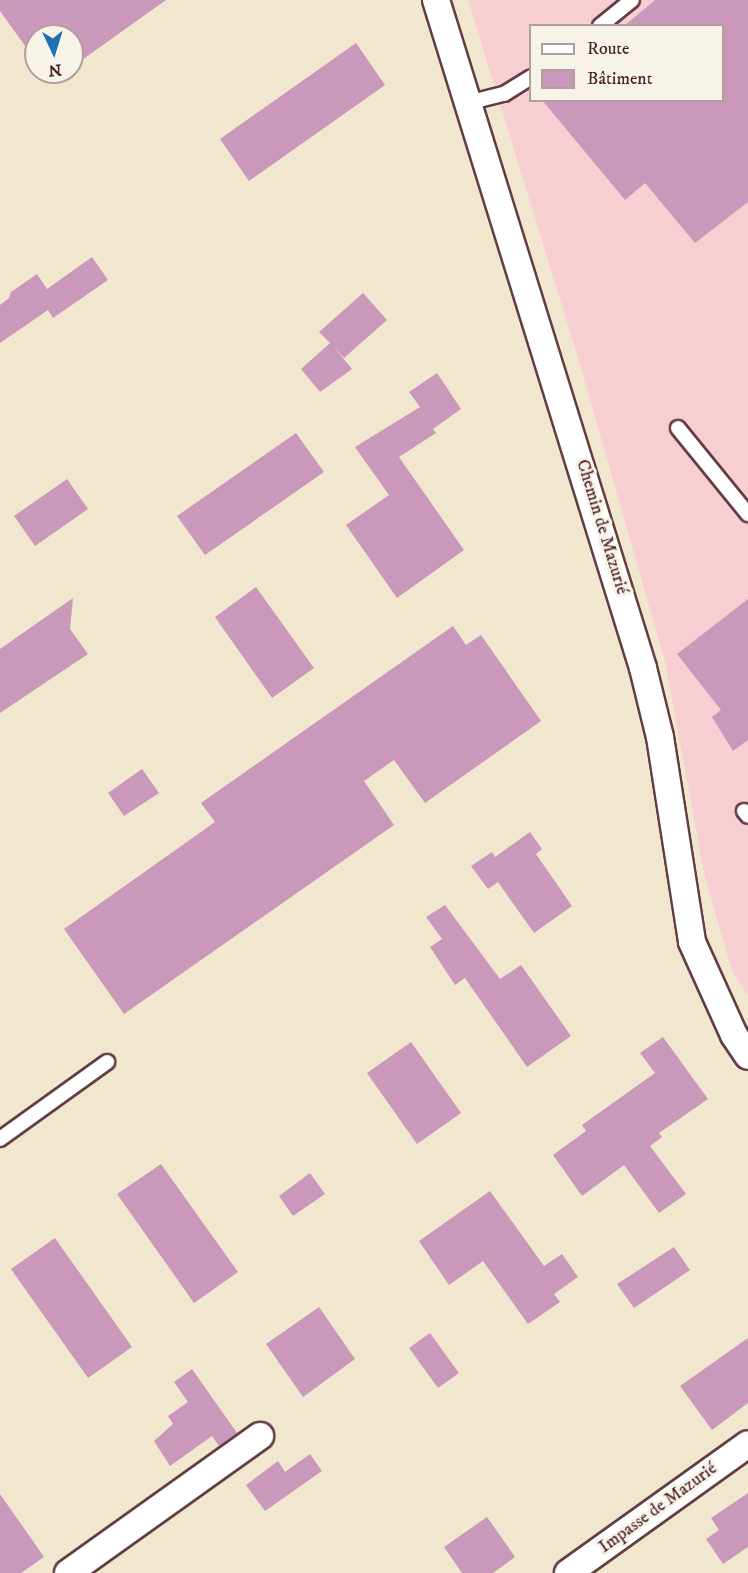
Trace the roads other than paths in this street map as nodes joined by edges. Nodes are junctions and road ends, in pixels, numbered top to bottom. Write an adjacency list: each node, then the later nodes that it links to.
1 (436, 0): 5 (street, Chemin de Mazurié)
2 (632, 0): 3 (lane)
3 (602, 24)
4 (529, 79): 5 (lane)
5 (471, 102): 8 (street, Chemin de Mazurié)
6 (678, 428): 7 (lane)
7 (748, 514)
8 (748, 1056)
9 (107, 1062): 10 (lane)
10 (0, 1139)
11 (260, 1436): 13 (street)
12 (748, 1443): 14 (street, Impasse de Mazurié)
13 (68, 1573)
14 (568, 1573)

